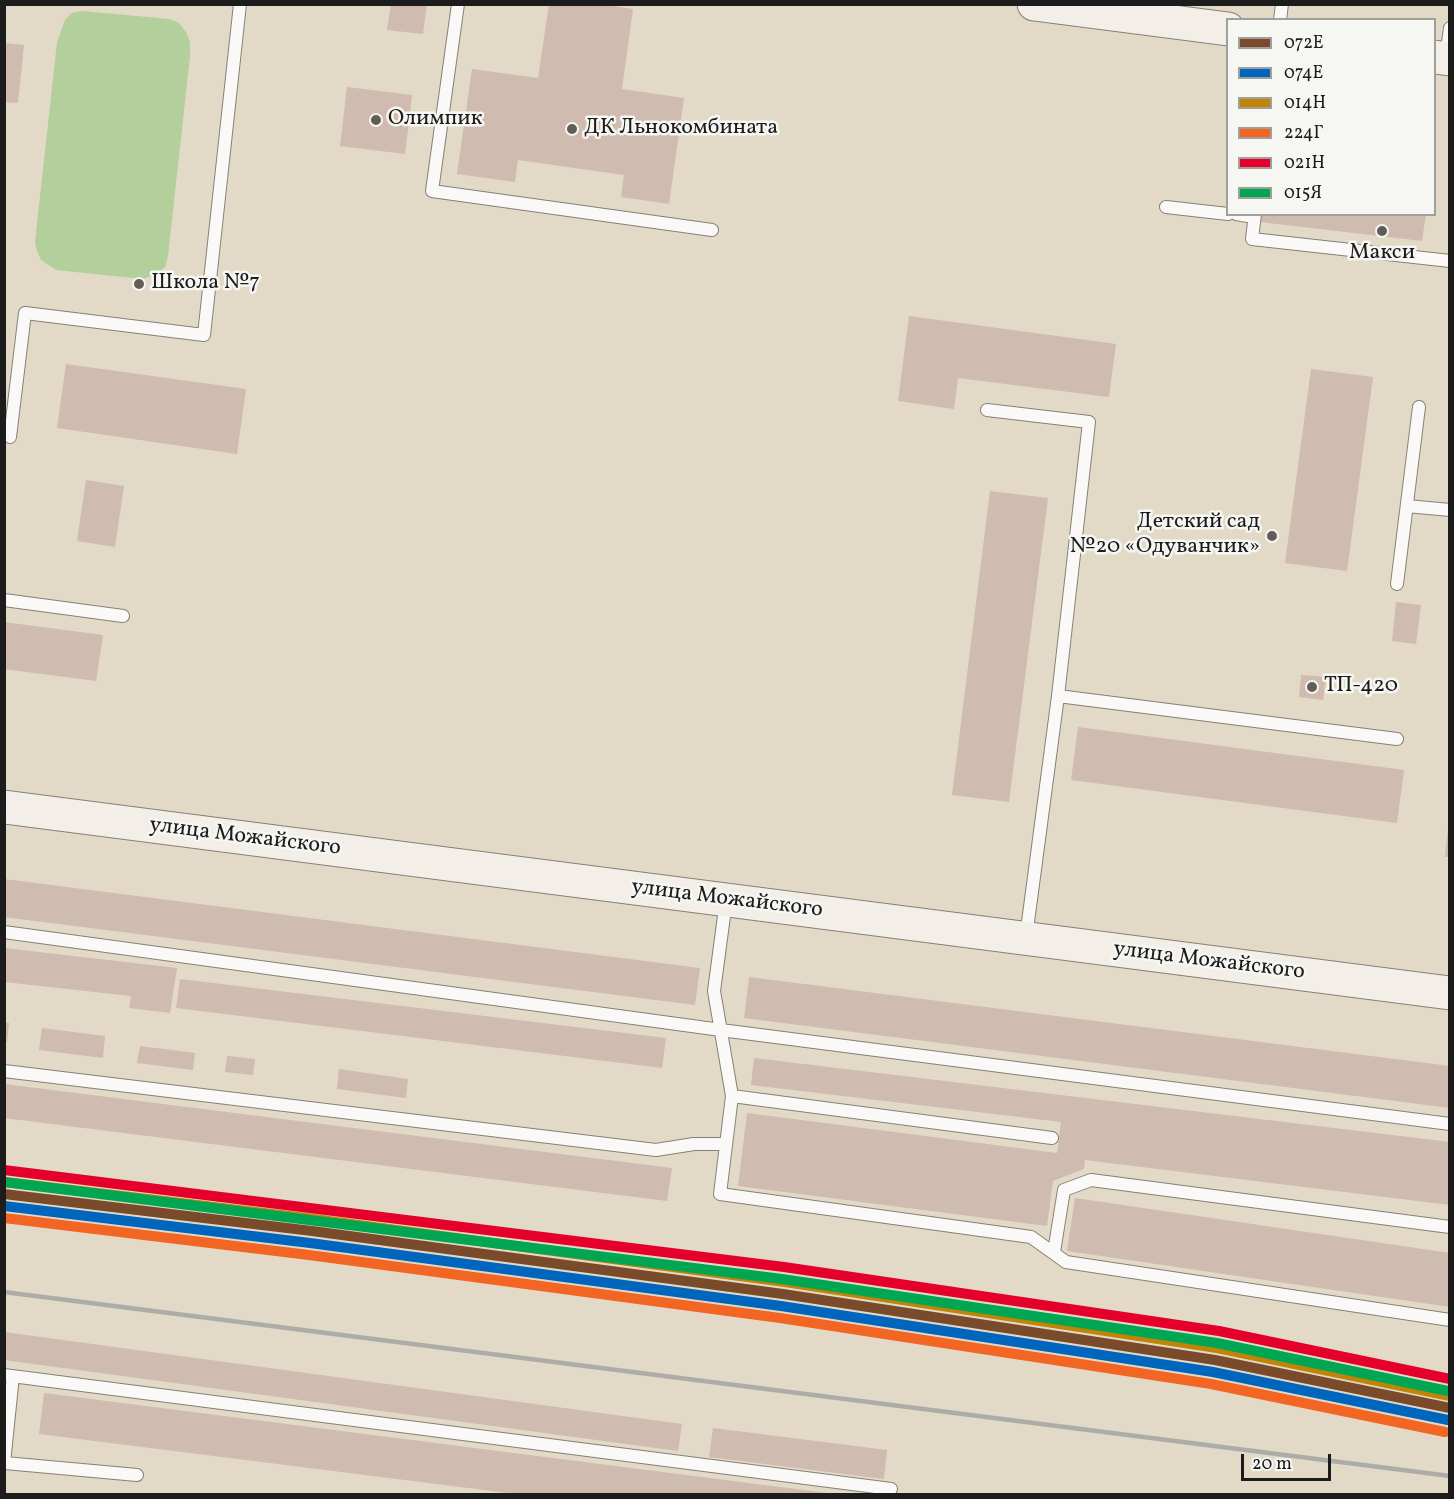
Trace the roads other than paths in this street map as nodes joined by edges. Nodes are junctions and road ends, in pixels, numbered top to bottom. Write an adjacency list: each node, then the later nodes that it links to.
1 (240, 4): 12 (lane)
2 (458, 4): 8 (lane)
3 (1034, 4): 4 (main road)
4 (1226, 30)
5 (1166, 207): 6 (lane)
6 (1226, 214)
7 (1255, 216): 9 (lane)
8 (712, 230)
9 (1449, 261)
10 (1419, 407): 13 (lane)
11 (987, 410): 18 (lane)
12 (10, 437)
13 (1407, 506): 14 (lane); 15 (lane)
14 (1449, 510)
15 (1397, 584)
16 (4, 600): 17 (lane)
17 (123, 616)
18 (1058, 696): 19 (lane); 23 (lane)
19 (1397, 739)
20 (4, 807): 21 (main road, улица Можайского)
21 (726, 900): 23 (main road, улица Можайского); 25 (lane)
22 (4, 932): 25 (lane)
23 (1026, 939): 24 (main road, улица Можайского)
24 (1449, 993)
25 (721, 1030): 27 (lane); 28 (lane)
26 (4, 1071): 30 (lane)
27 (732, 1096): 29 (lane); 30 (lane)
28 (1449, 1124)
29 (1052, 1138)
30 (726, 1144): 32 (lane)
31 (1449, 1227): 32 (lane)
32 (1054, 1252): 33 (lane)
33 (1449, 1320)
34 (9, 1376): 35 (lane); 37 (lane)
35 (5, 1463): 36 (lane)
36 (137, 1475)
37 (891, 1489)

